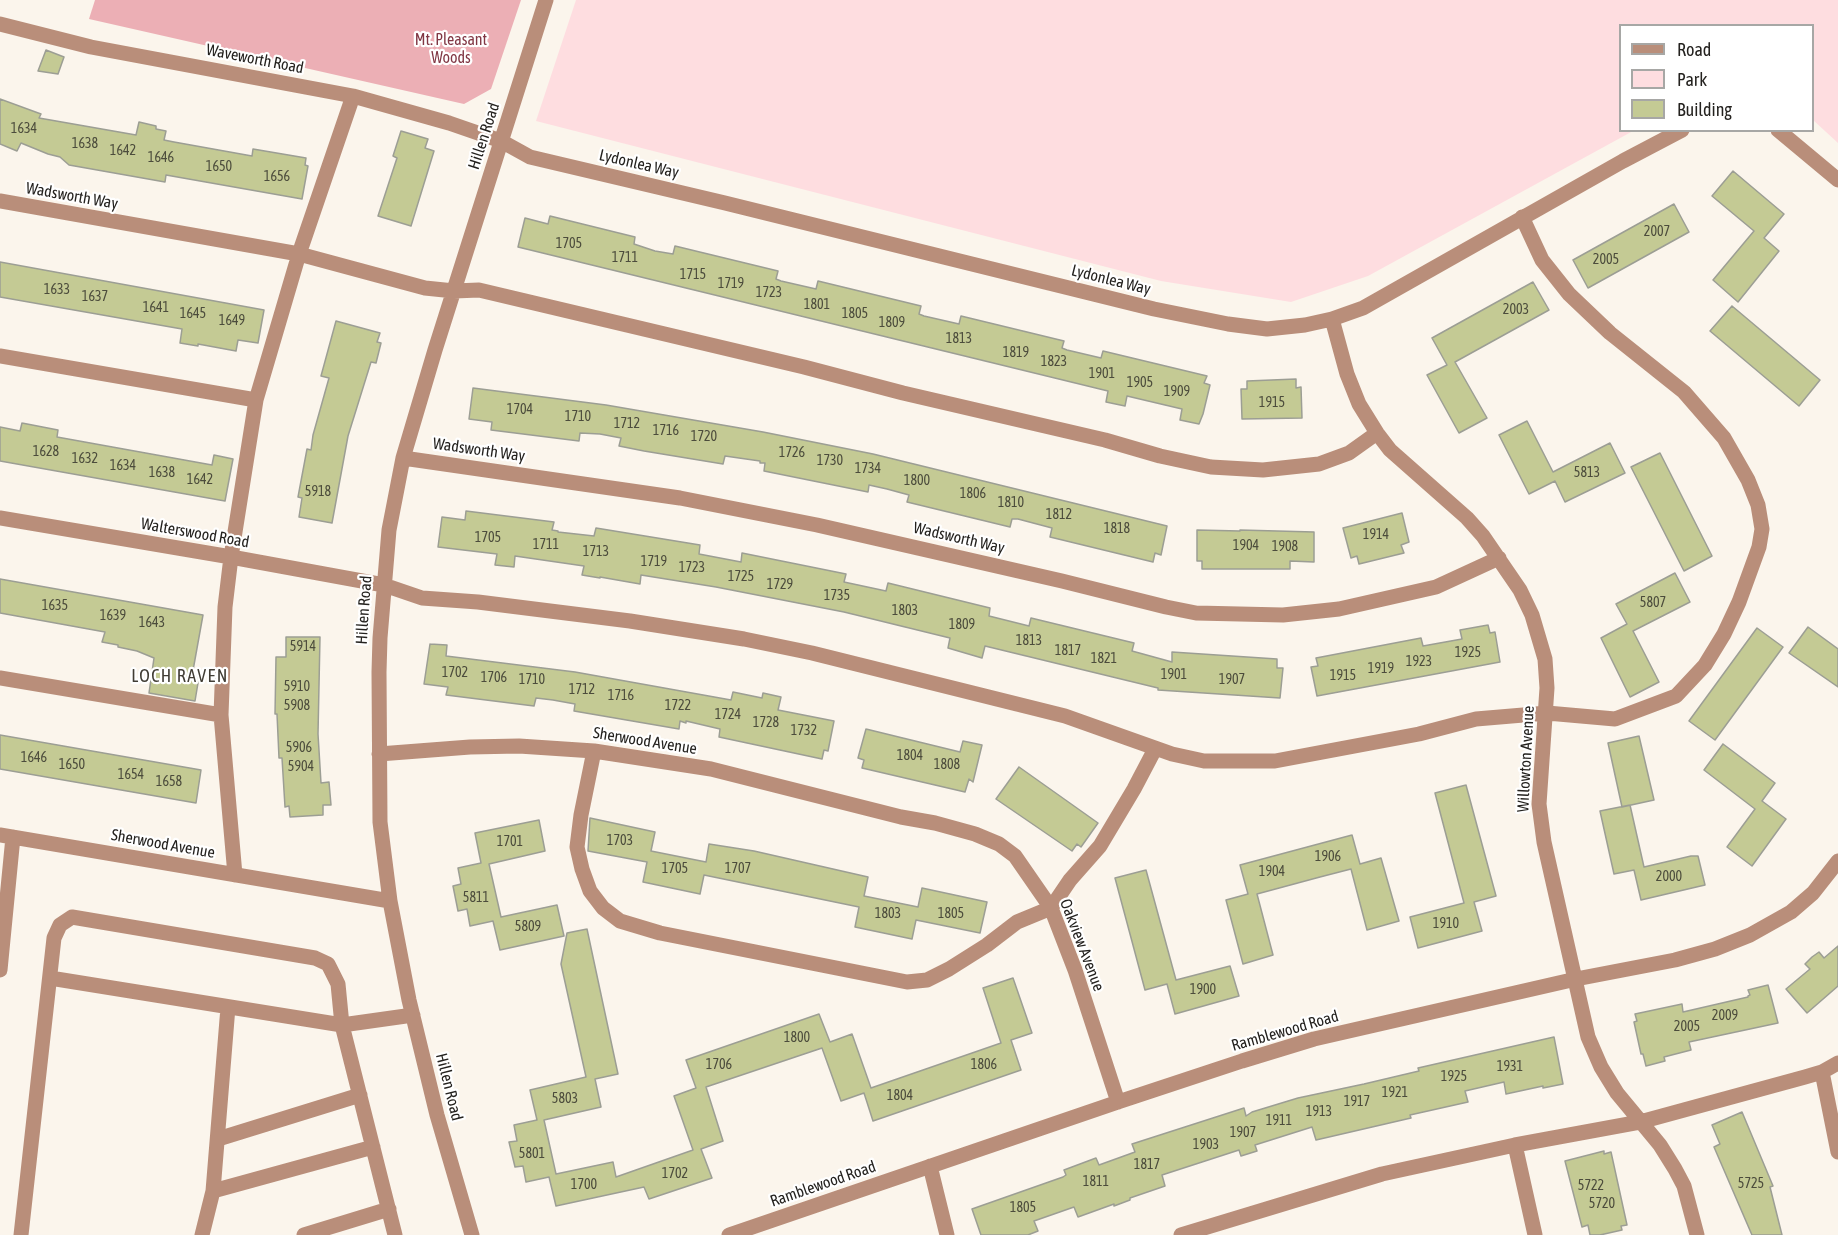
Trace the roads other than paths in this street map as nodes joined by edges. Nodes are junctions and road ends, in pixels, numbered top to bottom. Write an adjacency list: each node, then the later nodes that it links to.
1 (546, 0): 6 (street, Hillen Road)
2 (0, 24): 3 (street, Waveworth Road)
3 (353, 96): 6 (street, Waveworth Road); 10 (street)
4 (1678, 132): 9 (street, Lydonlea Way)
5 (1780, 132): 7 (street)
6 (501, 141): 11 (street, Hillen Road); 12 (street, Lydonlea Way)
7 (1838, 180)
8 (0, 201): 10 (street, Wadsworth Way)
9 (1522, 218): 12 (street, Lydonlea Way); 22 (street, Walterswood Road)
10 (299, 254): 11 (street, Wadsworth Way); 14 (street)
11 (454, 291): 15 (street, Wadsworth Way); 16 (street, Hillen Road)
12 (1332, 319): 15 (street, Willowton Avenue)
13 (0, 356): 14 (street)
14 (256, 400): 18 (street)
15 (1377, 433): 19 (street, Willowton Avenue)
16 (403, 458): 19 (street, Wadsworth Way); 20 (street, Hillen Road)
17 (0, 518): 18 (street, Walterswood Road)
18 (231, 556): 20 (street, Walterswood Road); 23 (street)
19 (1499, 558): 22 (street, Willowton Avenue)
20 (384, 585): 24 (street, Walterswood Road); 26 (street, Hillen Road)
21 (0, 678): 23 (street)
22 (1547, 713): 24 (street, Walterswood Road); 35 (street, Willowton Avenue)
23 (221, 715): 30 (street)
24 (1155, 749): 32 (street)
25 (594, 751): 26 (street, Sherwood Avenue); 27 (street, Sherwood Avenue); 32 (street)
26 (379, 754): 31 (street, Hillen Road)
27 (901, 817): 32 (street, Oakview Avenue)
28 (7, 836): 30 (street, Sherwood Avenue); 33 (street)
29 (1838, 861): 35 (street, Ramblewood Road)
30 (235, 875): 31 (street, Sherwood Avenue)
31 (390, 901): 37 (street, Hillen Road)
32 (1051, 908): 42 (street, Oakview Avenue)
33 (0, 970)
34 (50, 978): 36 (street); 38 (street); 51 (street)
35 (1576, 979): 42 (street, Ramblewood Road); 43 (street, Willowton Avenue)
36 (228, 1007): 38 (street); 44 (street)
37 (413, 1015): 38 (street); 55 (street, Hillen Road)
38 (342, 1025): 41 (street)
39 (1838, 1063): 40 (street)
40 (1822, 1072): 43 (street); 47 (street)
41 (360, 1095): 44 (street); 46 (street)
42 (1118, 1102): 48 (street, Ramblewood Road)
43 (1640, 1122): 45 (street); 60 (street, Willowton Avenue)
44 (218, 1138): 49 (street)
45 (1515, 1145): 58 (street); 59 (street)
46 (373, 1148): 49 (street); 50 (street)
47 (1838, 1152)
48 (930, 1166): 56 (street, Ramblewood Road); 57 (street)
49 (213, 1191): 52 (street)
50 (389, 1209): 53 (street); 54 (street)
51 (21, 1235)
52 (202, 1235)
53 (304, 1235)
54 (395, 1235)
55 (472, 1235)
56 (729, 1235)
57 (947, 1235)
58 (1181, 1235)
59 (1535, 1235)
60 (1697, 1235)

